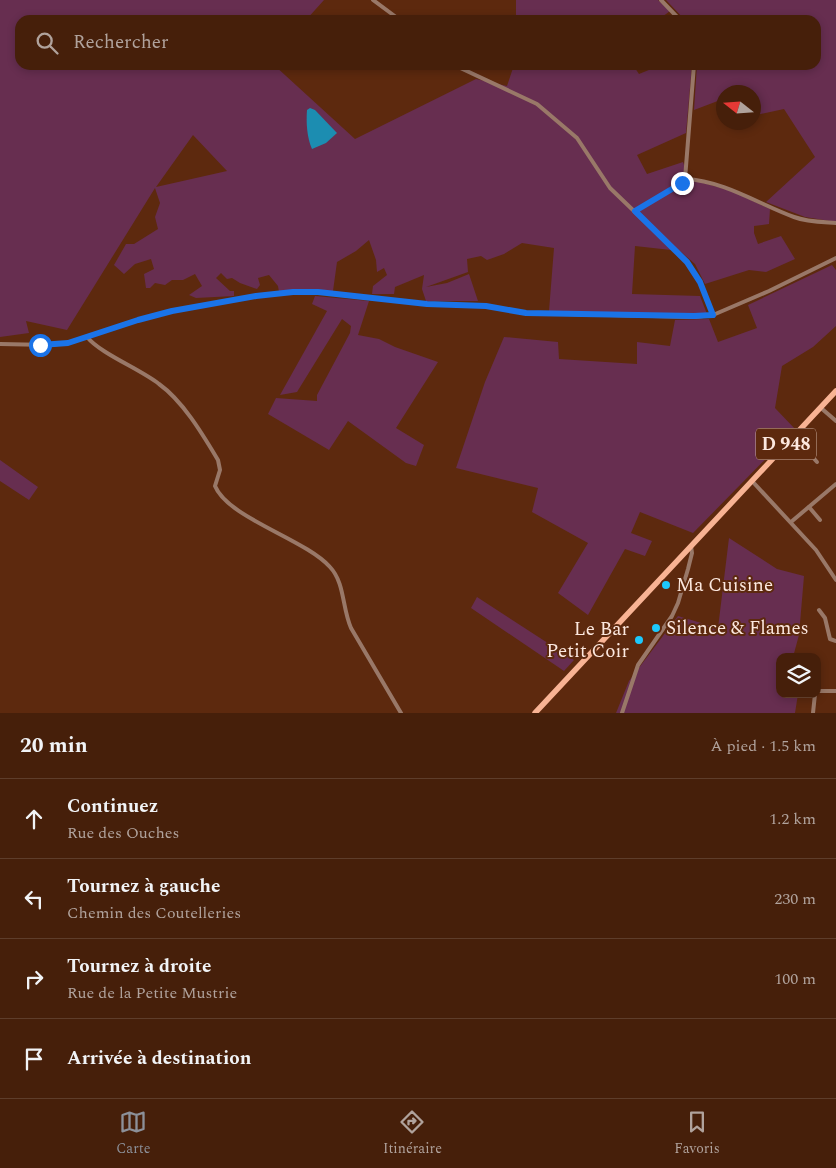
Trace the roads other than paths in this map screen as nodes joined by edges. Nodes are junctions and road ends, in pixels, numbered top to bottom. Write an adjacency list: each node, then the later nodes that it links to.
1 (373, 0): 3 (street)
2 (661, 0): 4 (street)
3 (393, 15)
4 (675, 15)
5 (465, 70): 8 (street)
6 (694, 70): 7 (street)
7 (686, 179): 8 (street); 9 (street)
8 (635, 211): 11 (street)
9 (836, 223)
10 (836, 258): 11 (street)
11 (713, 315): 12 (street)
12 (87, 337): 13 (street); 31 (street)
13 (0, 344)
14 (836, 391): 15 (main road, D 948)
15 (821, 408): 16 (street); 17 (main road, D 948)
16 (836, 421)
17 (794, 436): 18 (street); 19 (main road, D 948)
18 (817, 462)
19 (752, 481): 23 (street); 24 (main road, D 948)
20 (836, 484): 21 (street)
21 (809, 507): 22 (street); 23 (street)
22 (820, 520)
23 (791, 522): 25 (street)
24 (691, 546): 32 (main road, D 948); 33 (street)
25 (836, 580)
26 (819, 610): 27 (street)
27 (836, 641)
28 (821, 690): 29 (street)
29 (836, 691)
30 (815, 698): 34 (street)
31 (401, 713)
32 (535, 713)
33 (622, 713)
34 (813, 713)

